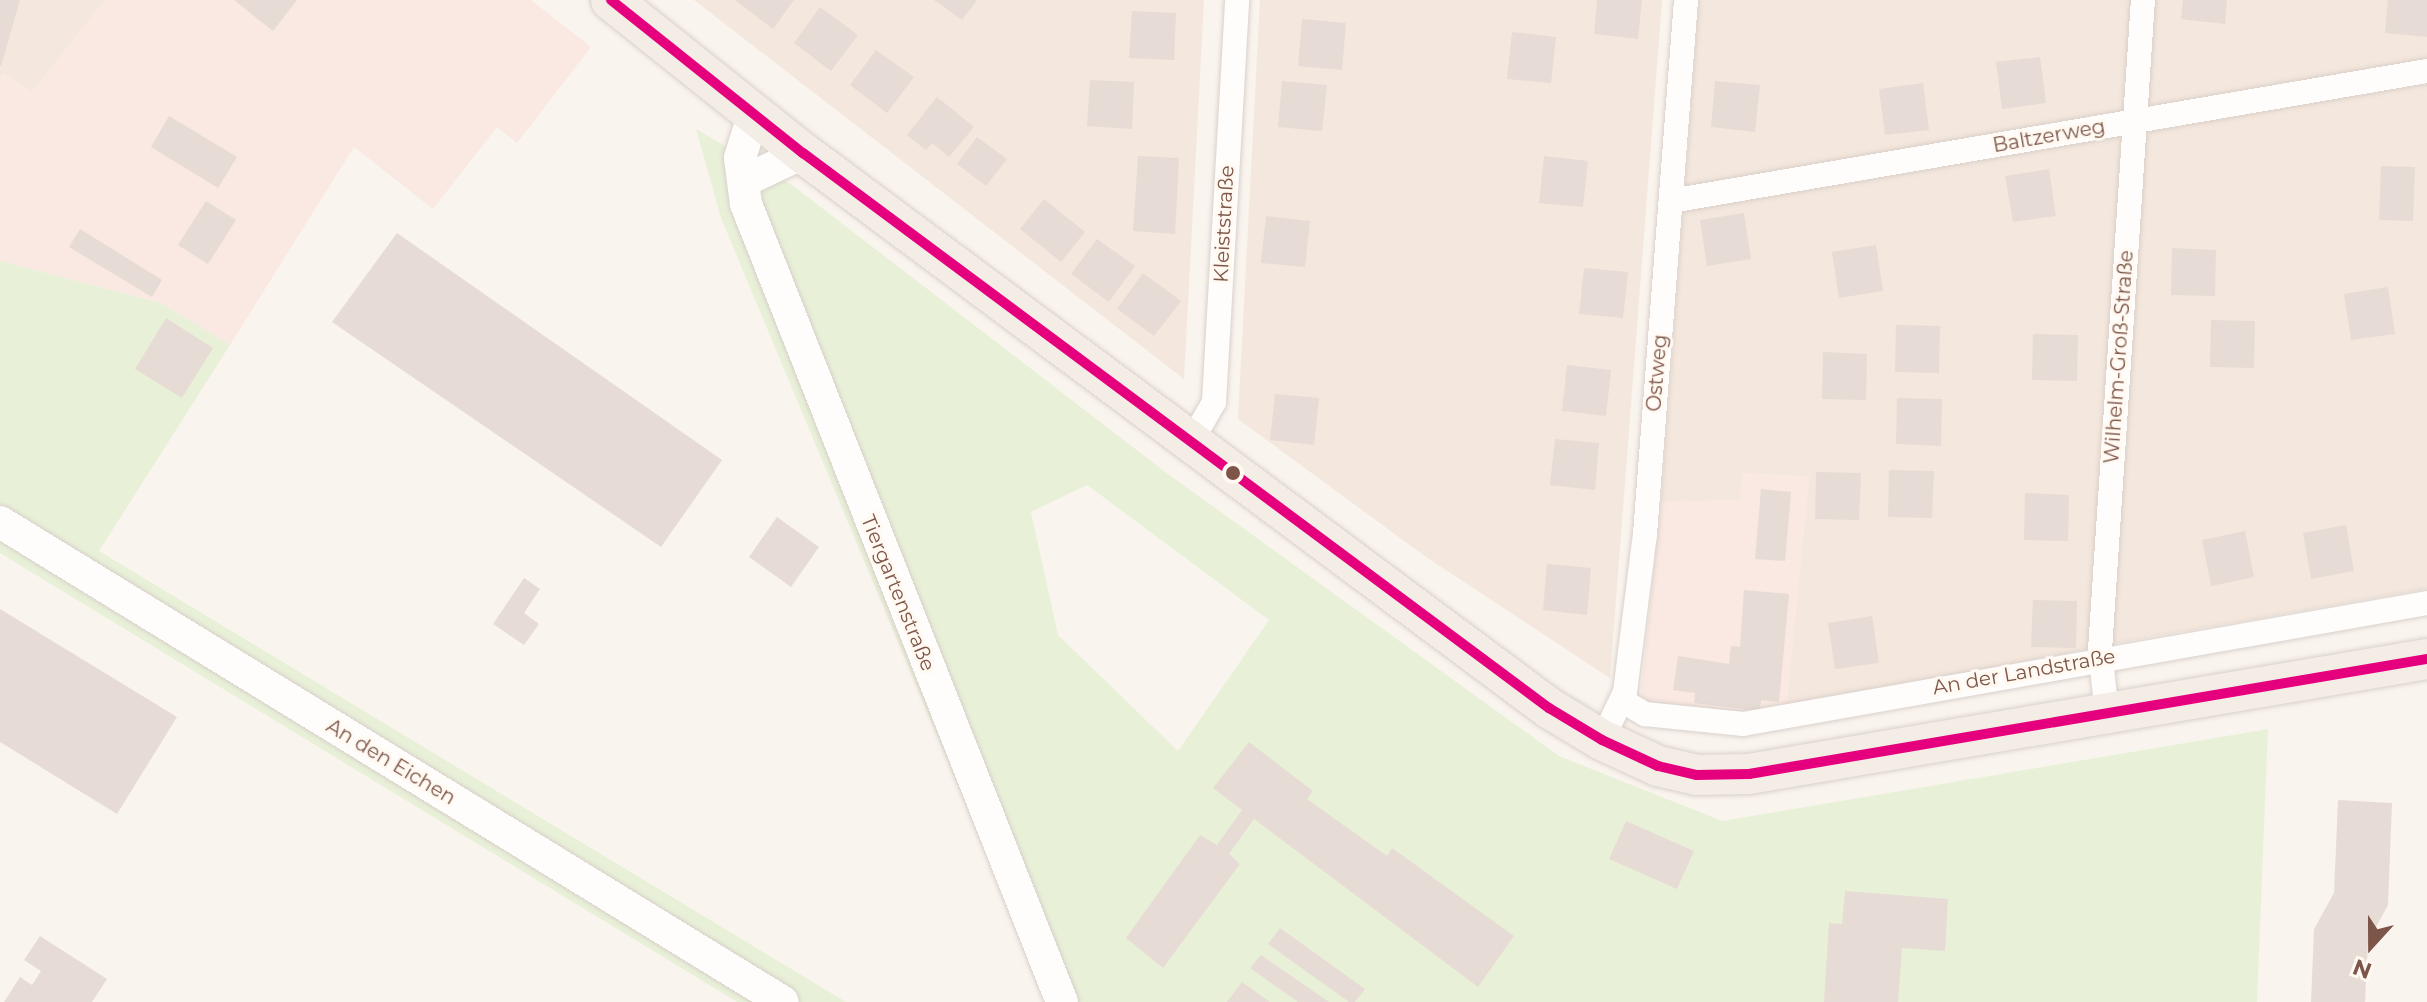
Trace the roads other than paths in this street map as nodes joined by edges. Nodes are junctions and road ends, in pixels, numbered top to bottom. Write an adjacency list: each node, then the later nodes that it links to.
1 (611, 0): 6 (main road)
2 (1237, 0): 11 (street, Kleiststraße)
3 (1686, 0): 10 (street, Ostweg)
4 (2143, 0): 7 (street, Wilhelm-Groß-Straße)
5 (2427, 71): 7 (street, Baltzerweg)
6 (754, 113): 8 (main road); 9 (street, Tiergartenstraße)
7 (2134, 121): 10 (street, Baltzerweg); 14 (street, Wilhelm-Groß-Straße)
8 (803, 153): 9 (street); 11 (main road)
9 (744, 181): 20 (street, Tiergartenstraße)
10 (1671, 201): 16 (street, Ostweg)
11 (1191, 442): 18 (main road)
12 (0, 522): 19 (street, An den Eichen)
13 (2427, 603): 14 (street, An der Landstraße)
14 (2100, 659): 16 (street, An der Landstraße); 17 (street, Wilhelm-Groß-Straße)
15 (2427, 659): 17 (main road)
16 (1623, 701): 18 (street, Ostweg)
17 (2107, 714): 18 (main road)
18 (1602, 740)
19 (783, 1002)
20 (1062, 1002)

